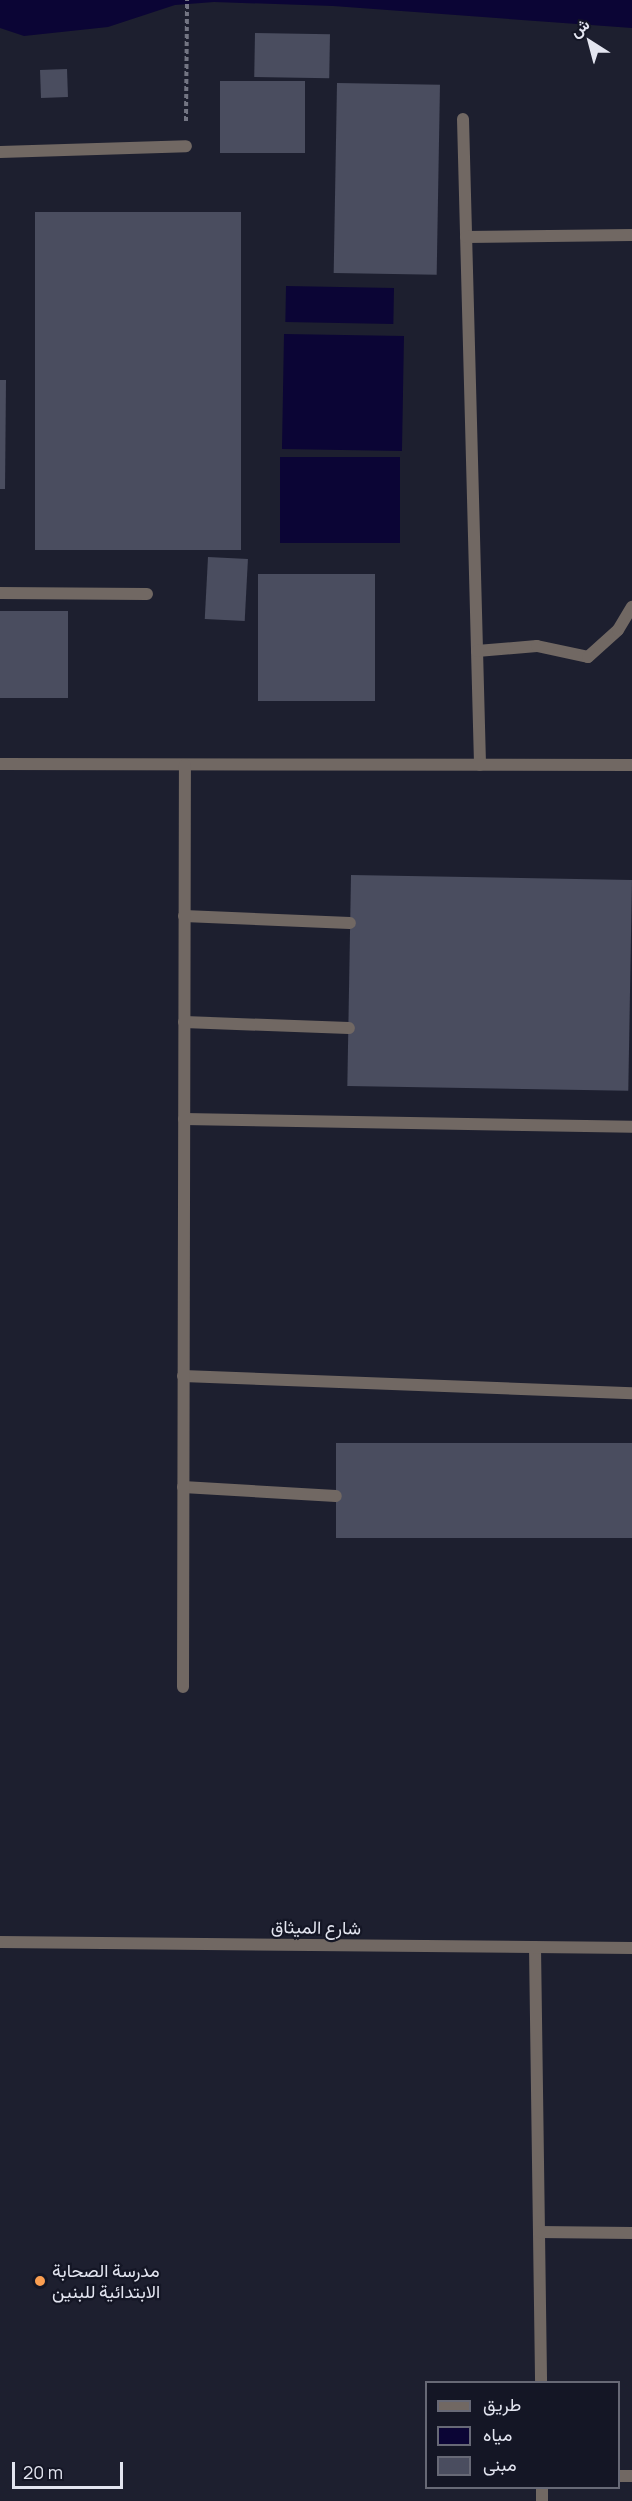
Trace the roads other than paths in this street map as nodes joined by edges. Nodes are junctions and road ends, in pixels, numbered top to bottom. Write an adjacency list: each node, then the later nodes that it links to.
1 (463, 119): 5 (street)
2 (186, 146): 3 (street)
3 (0, 152)
4 (632, 235): 5 (street)
5 (466, 237): 9 (street)
6 (0, 593): 7 (street)
7 (147, 594)
8 (632, 607): 9 (street)
9 (477, 651): 12 (street)
10 (0, 764): 11 (street)
11 (185, 765): 12 (street); 14 (street)
12 (480, 765): 13 (street)
13 (632, 765)
14 (184, 916): 15 (street); 16 (street)
15 (350, 923)
16 (184, 1022): 17 (street); 18 (street)
17 (349, 1028)
18 (184, 1119): 19 (street); 20 (street)
19 (632, 1127)
20 (183, 1376): 21 (street); 22 (street)
21 (632, 1393)
22 (183, 1486): 23 (street); 24 (street)
23 (336, 1496)
24 (183, 1687)
25 (0, 1942): 26 (street, شارع الميثاق)
26 (535, 1947): 27 (street, شارع الميثاق); 28 (street)
27 (632, 1948)
28 (539, 2232): 29 (street); 30 (street)
29 (632, 2233)
30 (541, 2381)

